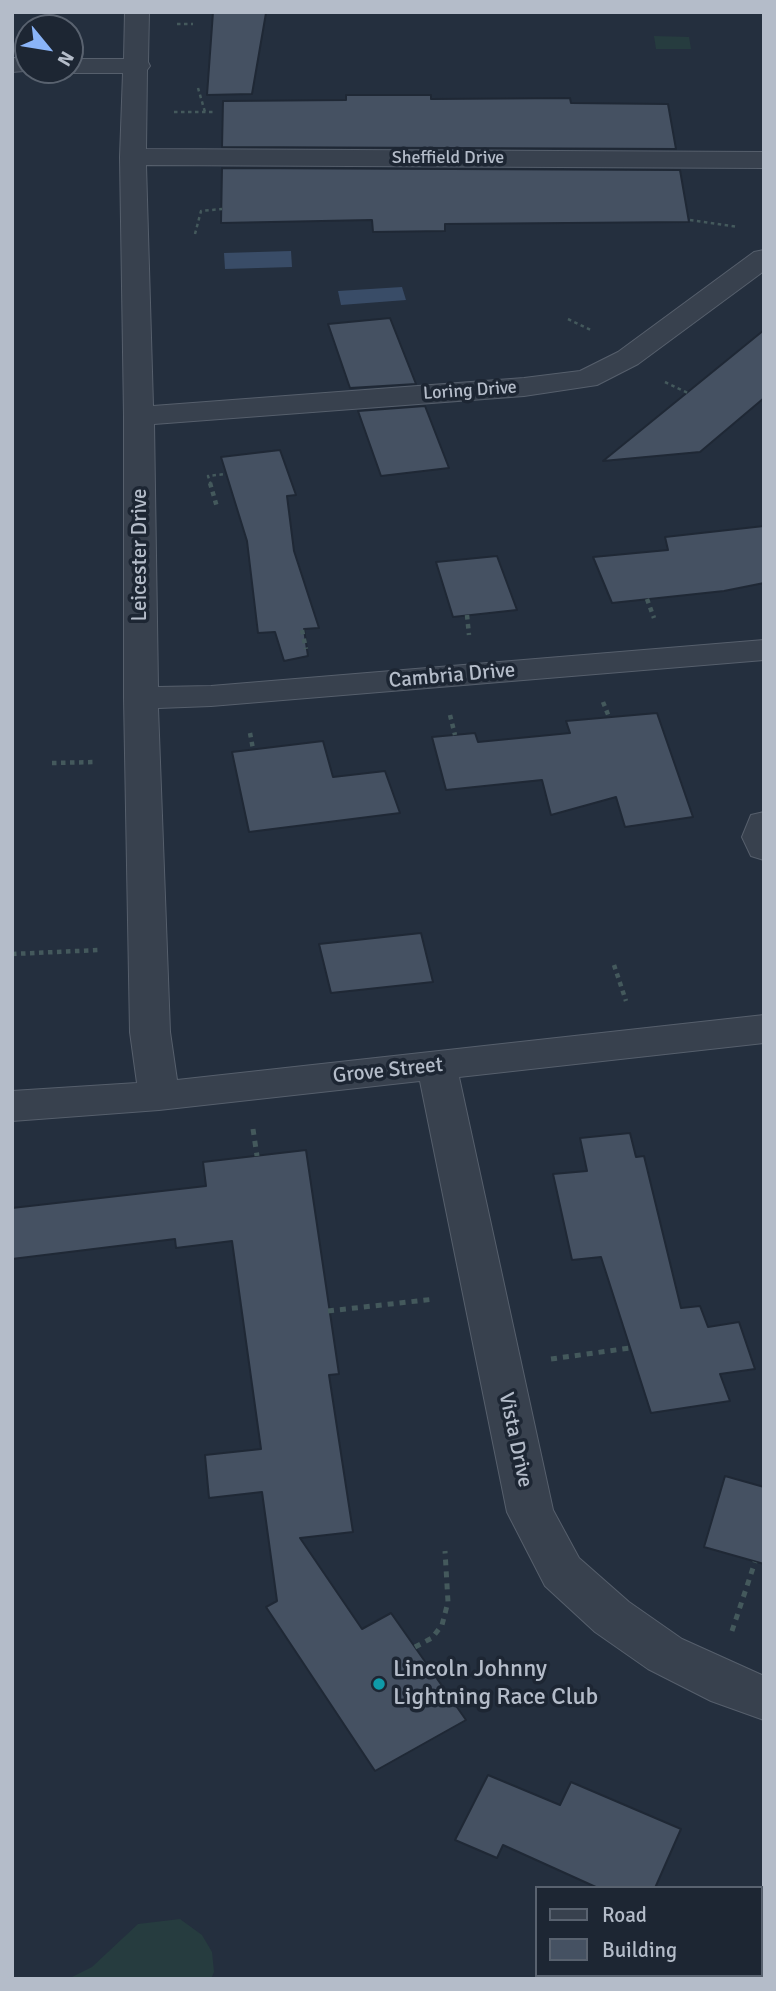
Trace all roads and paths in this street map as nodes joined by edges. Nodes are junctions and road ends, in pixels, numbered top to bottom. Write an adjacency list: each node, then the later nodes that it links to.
1 (137, 12): 3 (street, Leicester Drive)
2 (84, 66): 3 (street)
3 (138, 66): 6 (street, Leicester Drive)
4 (198, 88): 5 (path)
5 (205, 112)
6 (133, 158): 7 (street, Sheffield Drive); 13 (street, Leicester Drive)
7 (764, 160)
8 (222, 209): 11 (path)
9 (690, 220): 10 (path)
10 (742, 228)
11 (195, 234)
12 (764, 258): 13 (street, Loring Drive)
13 (139, 416): 17 (street, Leicester Drive)
14 (226, 474): 15 (path)
15 (217, 507)
16 (764, 650): 17 (street, Cambria Drive)
17 (141, 698): 20 (street, Leicester Drive)
18 (764, 823): 19 (street)
19 (764, 848)
20 (148, 947): 21 (path); 24 (street, Leicester Drive)
21 (12, 954)
22 (764, 1029): 23 (street, Grove Street)
23 (437, 1066): 24 (street, Grove Street); 26 (street, Vista Drive)
24 (159, 1096): 25 (street, Grove Street)
25 (12, 1106)
26 (485, 1294): 27 (path); 29 (street, Vista Drive)
27 (328, 1311)
28 (630, 1348): 29 (path)
29 (500, 1366): 33 (street, Vista Drive)
30 (446, 1551): 32 (path)
31 (755, 1562): 33 (path)
32 (415, 1647)
33 (716, 1679): 34 (street, Vista Drive)
34 (764, 1698)

